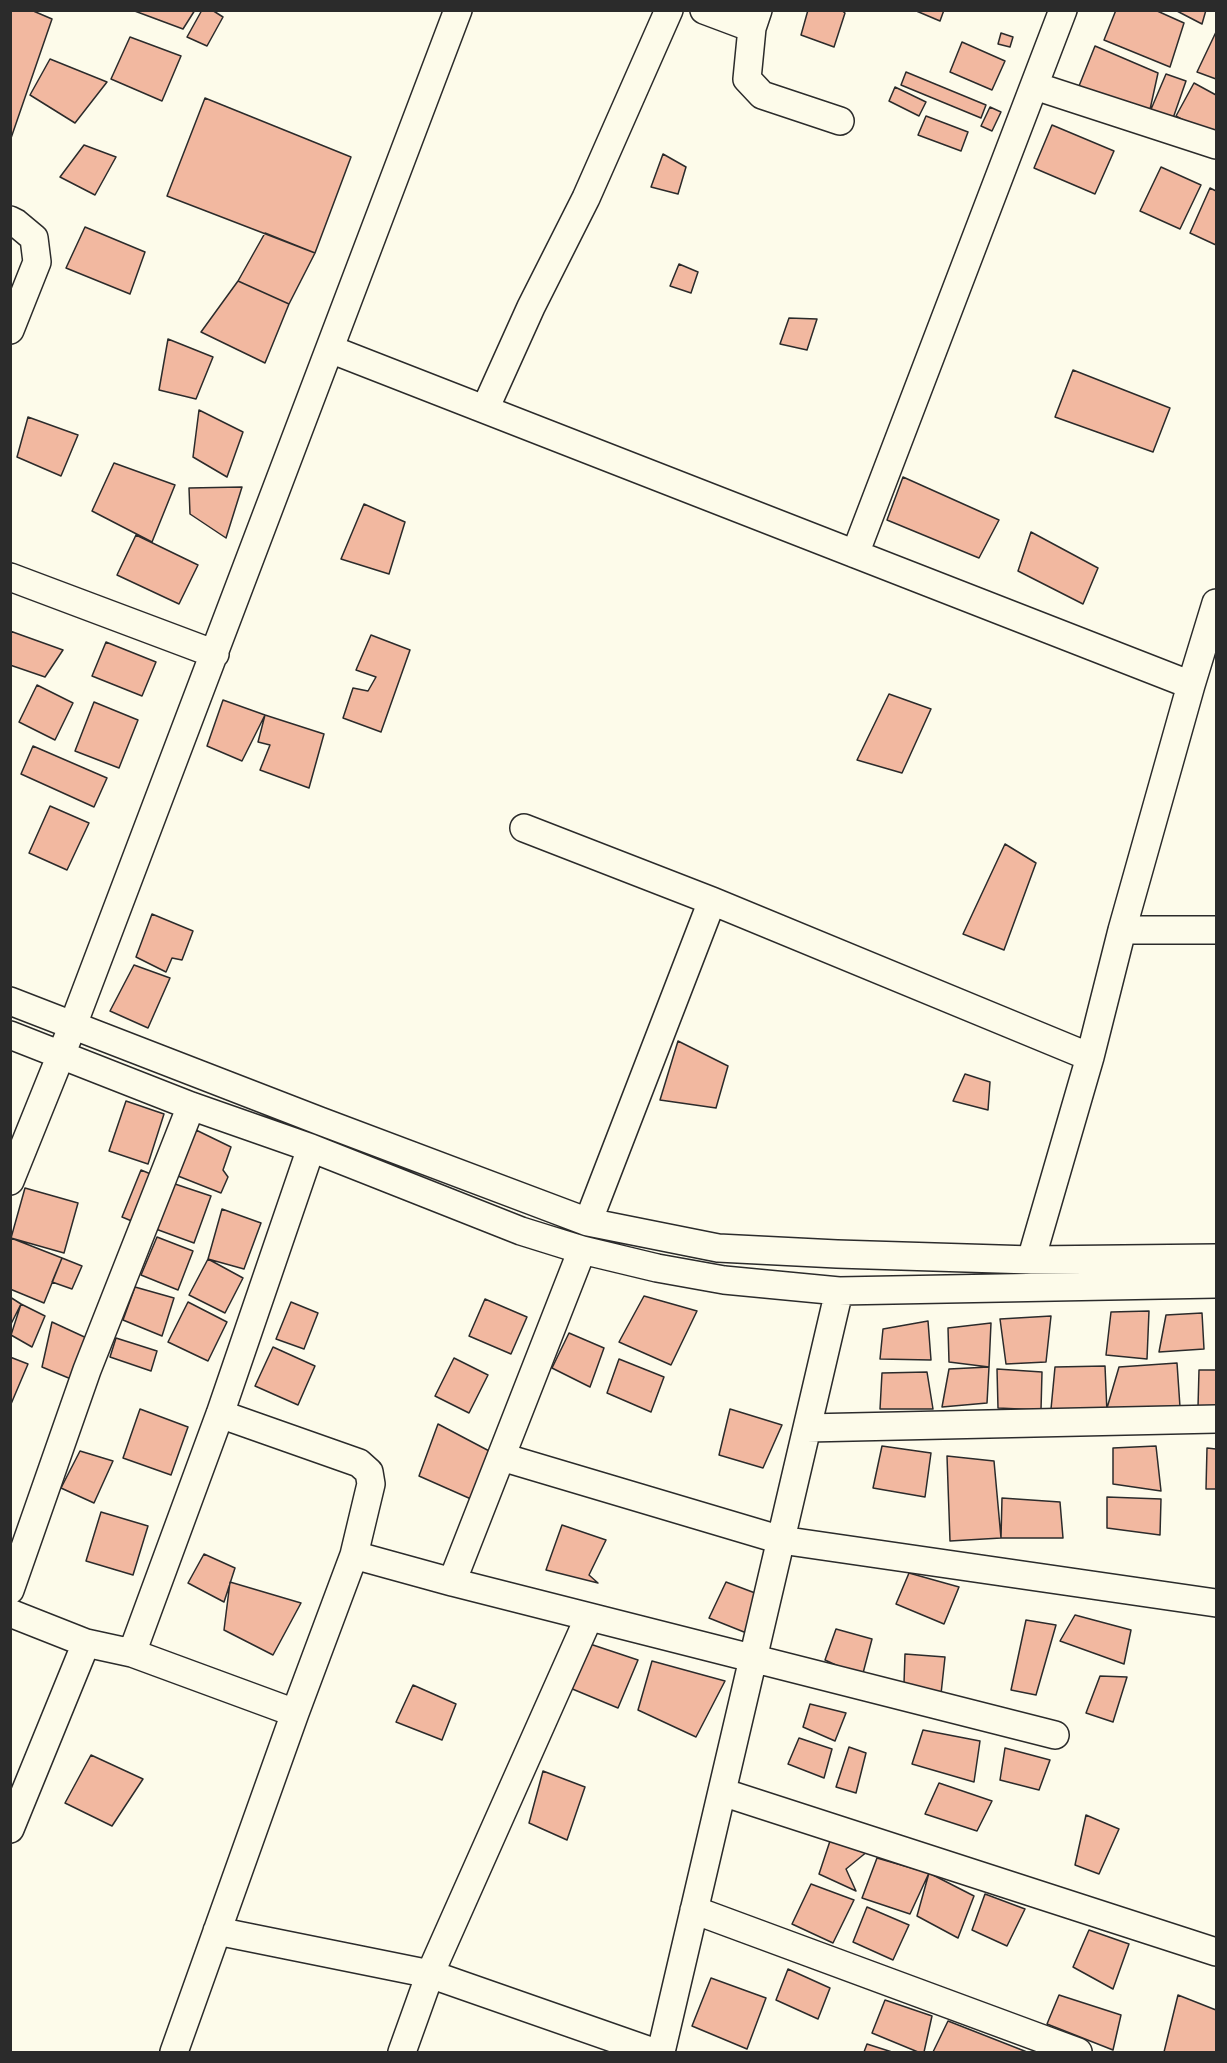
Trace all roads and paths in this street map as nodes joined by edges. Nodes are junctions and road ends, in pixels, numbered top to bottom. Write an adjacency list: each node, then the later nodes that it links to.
1 (458, 10): 11 (street)
2 (669, 10): 12 (street)
3 (704, 10): 5 (street)
4 (1063, 10): 6 (street)
5 (755, 19): 7 (street)
6 (1035, 86): 8 (street); 13 (street)
7 (840, 122)
8 (1216, 145)
9 (10, 220): 10 (street)
10 (10, 330)
11 (330, 349): 12 (street); 16 (street)
12 (485, 410): 13 (street)
13 (855, 554): 17 (street)
14 (10, 577): 16 (street)
15 (1216, 609): 17 (street)
16 (215, 654): 23 (street)
17 (1191, 685): 20 (street)
18 (524, 828): 19 (street)
19 (712, 901): 26 (street); 30 (street)
20 (1122, 930): 21 (street); 26 (street)
21 (1216, 930)
22 (10, 1001): 23 (street)
23 (73, 1025): 25 (street); 30 (street)
24 (10, 1035): 25 (street)
25 (62, 1055): 27 (street); 29 (street)
26 (1090, 1057): 33 (street)
27 (191, 1106): 28 (street); 43 (street)
28 (311, 1148): 31 (street); 36 (street)
29 (10, 1181)
30 (588, 1222): 33 (street)
31 (582, 1250): 35 (street); 39 (street)
32 (1216, 1258): 33 (street)
33 (1031, 1260)
34 (1216, 1284): 35 (street)
35 (839, 1291): 38 (street)
36 (220, 1414): 41 (street); 48 (street)
37 (1216, 1419): 38 (street)
38 (807, 1428): 40 (street)
39 (502, 1458): 40 (street); 42 (street)
40 (781, 1540): 44 (street); 49 (street)
41 (354, 1555): 42 (street); 50 (street)
42 (452, 1582): 46 (street)
43 (10, 1590)
44 (1216, 1603)
45 (10, 1613): 47 (street)
46 (589, 1617): 49 (street); 57 (street)
47 (86, 1643): 48 (street); 53 (street)
48 (132, 1653): 50 (street)
49 (754, 1658): 51 (street); 52 (street)
50 (295, 1713): 55 (street)
51 (1055, 1735)
52 (722, 1792): 54 (street); 56 (street)
53 (10, 1829)
54 (694, 1910): 61 (street); 62 (street)
55 (217, 1931): 57 (street); 58 (street)
56 (1216, 1952)
57 (430, 1974): 59 (street); 60 (street)
58 (174, 2052)
59 (402, 2052)
60 (653, 2052)
61 (661, 2052)
62 (1078, 2052)

